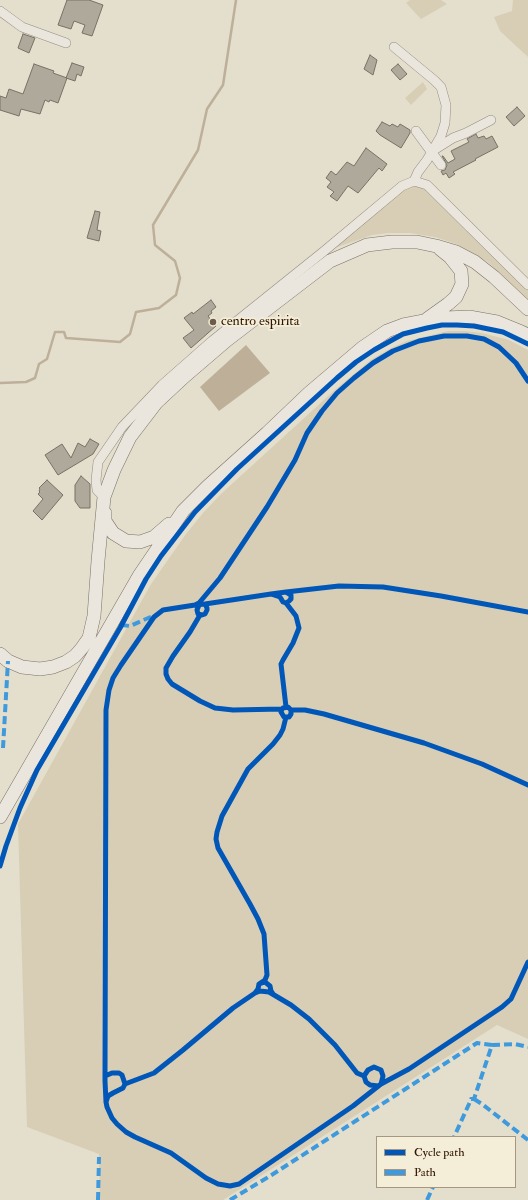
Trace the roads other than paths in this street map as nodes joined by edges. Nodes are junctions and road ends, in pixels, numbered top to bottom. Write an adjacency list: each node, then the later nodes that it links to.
1 (0, 11): 2 (street)
2 (66, 44)
3 (394, 47): 6 (street)
4 (491, 120): 6 (street)
5 (416, 131): 6 (street)
6 (431, 152): 7 (street); 8 (street)
7 (441, 165)
8 (414, 181): 10 (street); 14 (street)
9 (436, 246): 11 (street); 12 (street); 14 (street)
10 (528, 285)
11 (528, 309)
12 (424, 321): 13 (street); 15 (street)
13 (528, 335)
14 (104, 497): 15 (street); 16 (street)
15 (183, 511): 17 (street)
16 (0, 654)
17 (0, 817)

